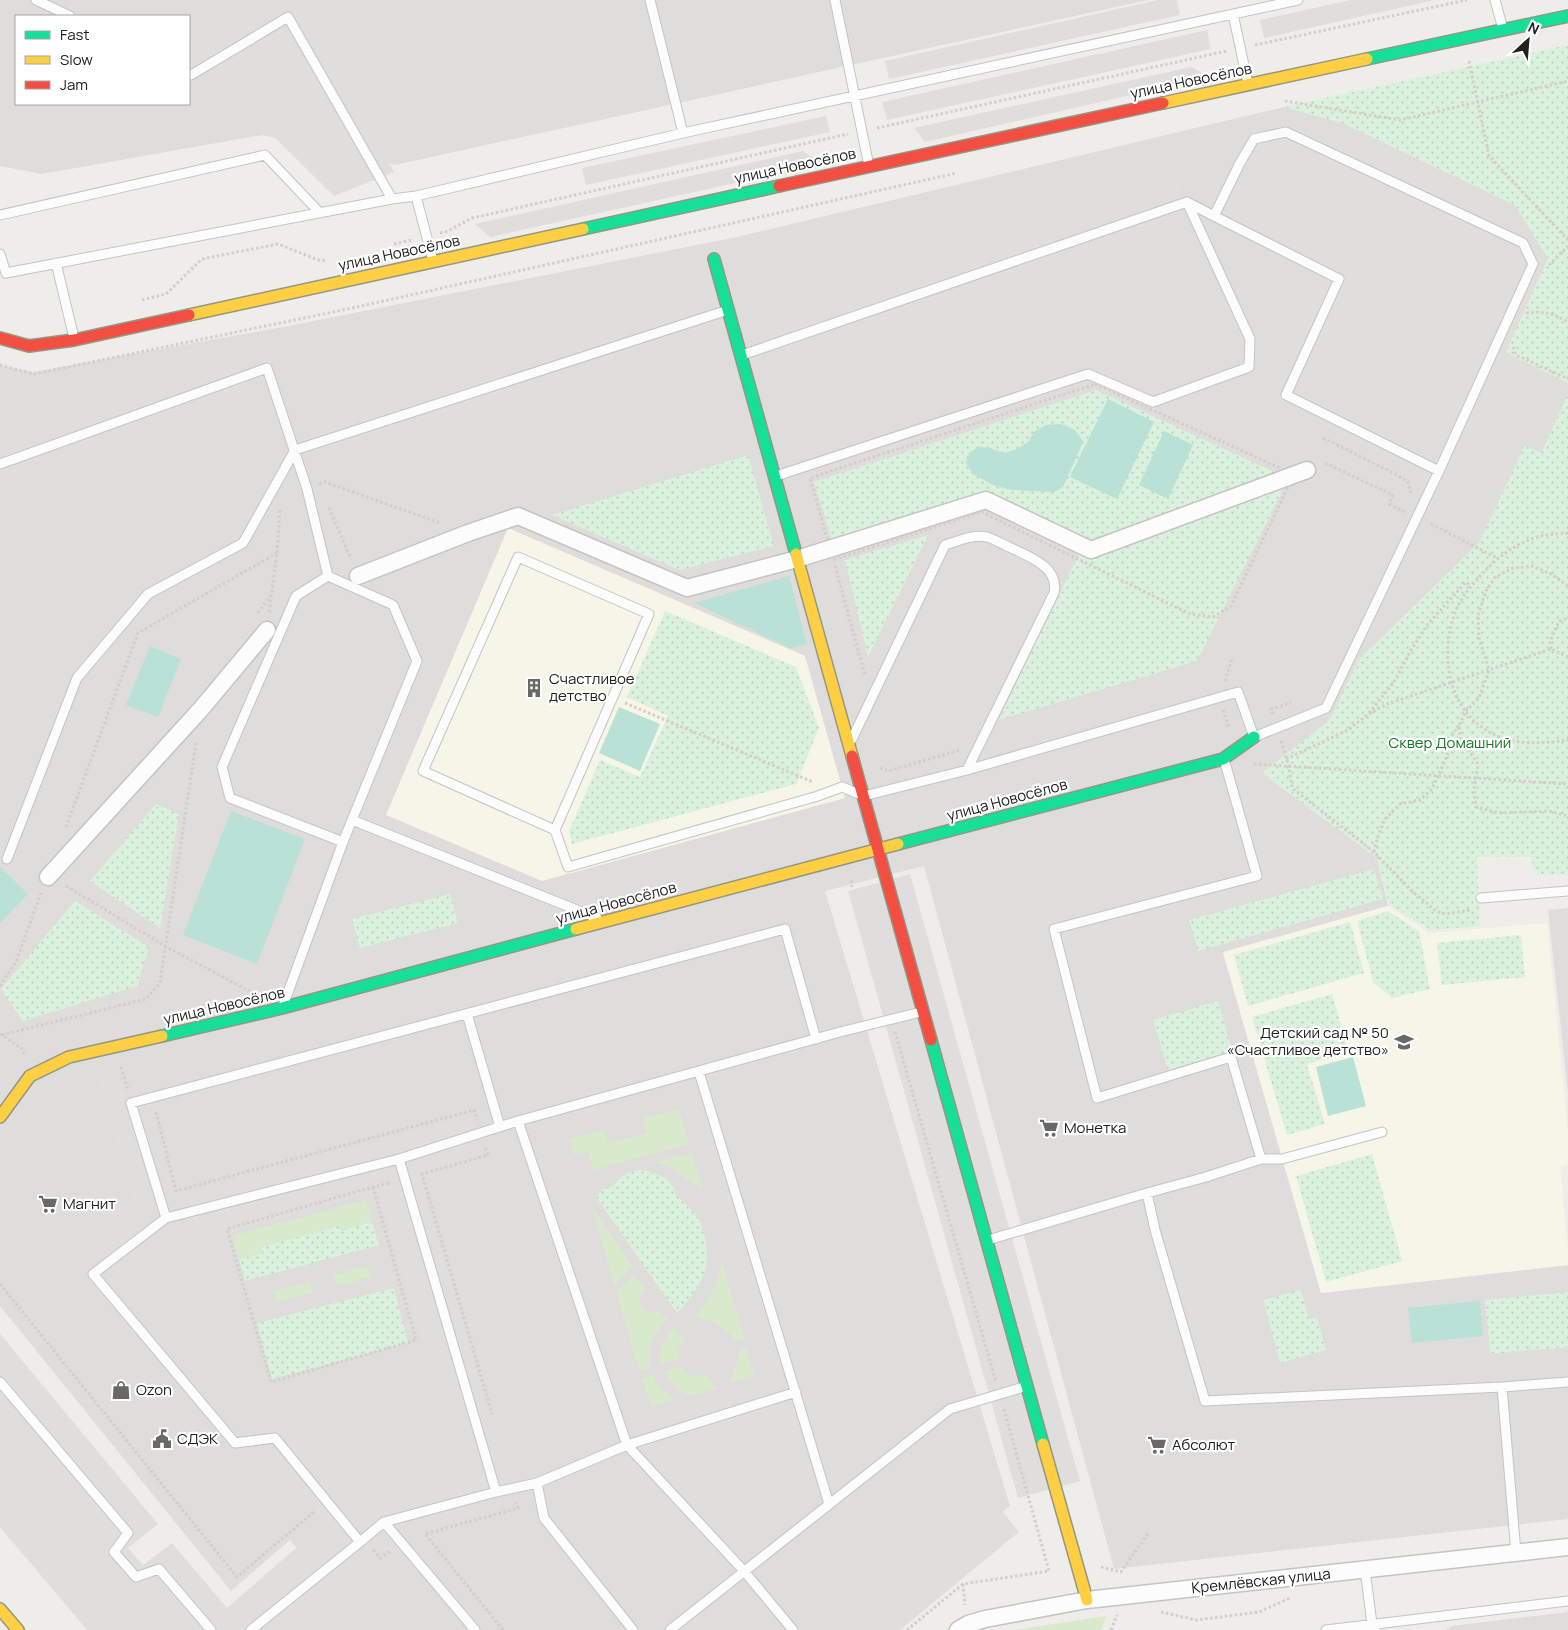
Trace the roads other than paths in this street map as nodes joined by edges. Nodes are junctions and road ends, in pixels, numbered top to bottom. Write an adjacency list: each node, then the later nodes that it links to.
1 (36, 0): 7 (lane)
2 (650, 0): 13 (lane)
3 (835, 0): 12 (lane)
4 (1298, 0): 6 (lane)
5 (1495, 0): 9 (lane)
6 (1233, 14): 11 (lane); 12 (lane)
7 (68, 15)
8 (1568, 16): 9 (main road, улица Новосёлов)
9 (1503, 30): 11 (main road, улица Новосёлов)
10 (190, 74): 16 (lane)
11 (1248, 84): 14 (main road, улица Новосёлов)
12 (855, 96): 13 (lane); 14 (lane)
13 (683, 133): 15 (lane)
14 (869, 166): 23 (main road, улица Новосёлов)
15 (416, 196): 16 (lane); 23 (lane)
16 (392, 199): 18 (lane)
17 (1187, 202): 20 (lane); 28 (lane); 33 (lane)
18 (320, 213): 19 (lane); 24 (lane)
19 (0, 215)
20 (1214, 216): 32 (lane); 32 (lane)
21 (0, 254): 24 (lane)
22 (714, 259): 25 (main road)
23 (433, 261): 27 (main road, улица Новосёлов)
24 (56, 263): 27 (lane)
25 (728, 310): 28 (main road); 29 (lane)
26 (0, 338): 27 (main road, улица Новосёлов)
27 (74, 340)
28 (742, 355): 33 (main road)
29 (295, 450): 30 (lane); 35 (lane); 47 (lane)
30 (0, 464)
31 (1307, 470): 34 (street)
32 (1439, 471): 38 (lane)
33 (776, 476): 34 (main road)
34 (797, 558): 36 (street); 39 (main road)
35 (328, 576): 43 (lane); 45 (lane)
36 (358, 576)
37 (267, 630): 48 (street)
38 (1254, 736): 40 (main road, улица Новосёлов); 41 (lane)
39 (849, 743): 41 (lane); 42 (main road)
40 (1224, 759): 46 (main road, улица Новосёлов); 61 (lane)
41 (966, 770): 42 (lane)
42 (864, 796): 44 (lane); 46 (main road)
43 (352, 820): 45 (lane); 51 (lane)
44 (555, 830): 44 (lane)
45 (343, 842): 52 (lane)
46 (879, 849): 51 (main road, улица Новосёлов); 53 (main road)
47 (7, 859)
48 (48, 877)
49 (1568, 891): 50 (lane)
50 (1481, 898)
51 (605, 921): 52 (main road, улица Новосёлов)
52 (282, 1008): 57 (main road, улица Новосёлов)
53 (924, 1011): 55 (lane); 65 (main road)
54 (466, 1014): 55 (lane); 59 (lane); 64 (lane)
55 (816, 1039): 56 (lane)
56 (699, 1072): 58 (lane); 70 (lane)
57 (0, 1118)
58 (518, 1121): 59 (lane); 71 (lane)
59 (500, 1127): 62 (lane)
60 (1382, 1132): 61 (lane)
61 (1261, 1158): 63 (lane)
62 (399, 1159): 64 (lane); 73 (lane)
63 (1147, 1193): 65 (lane); 69 (lane)
64 (166, 1218): 76 (lane)
65 (987, 1240): 68 (main road)
66 (0, 1382): 86 (lane)
67 (1568, 1382): 69 (lane)
68 (1028, 1386): 74 (lane); 81 (main road)
69 (1502, 1387): 78 (lane)
70 (796, 1392): 71 (lane); 74 (lane)
71 (627, 1445): 72 (lane); 80 (lane)
72 (537, 1483): 73 (lane); 89 (lane)
73 (496, 1492): 75 (lane)
74 (829, 1504): 80 (lane)
75 (384, 1522): 76 (lane); 88 (lane)
76 (362, 1540): 87 (lane)
77 (1568, 1548): 78 (street, Кремлёвская улица)
78 (1516, 1553): 79 (street, Кремлёвская улица)
79 (1366, 1570): 81 (street, Кремлёвская улица); 84 (lane)
80 (744, 1571): 90 (lane); 91 (lane)
81 (1087, 1600): 92 (street, Кремлёвская улица)
82 (1568, 1601): 84 (lane)
83 (0, 1609): 85 (main road)
84 (1374, 1627): 93 (lane)
85 (18, 1630)
86 (211, 1630)
87 (251, 1630)
88 (475, 1630)
89 (633, 1630)
90 (670, 1630)
91 (793, 1630)
92 (958, 1630)
93 (1326, 1630)

